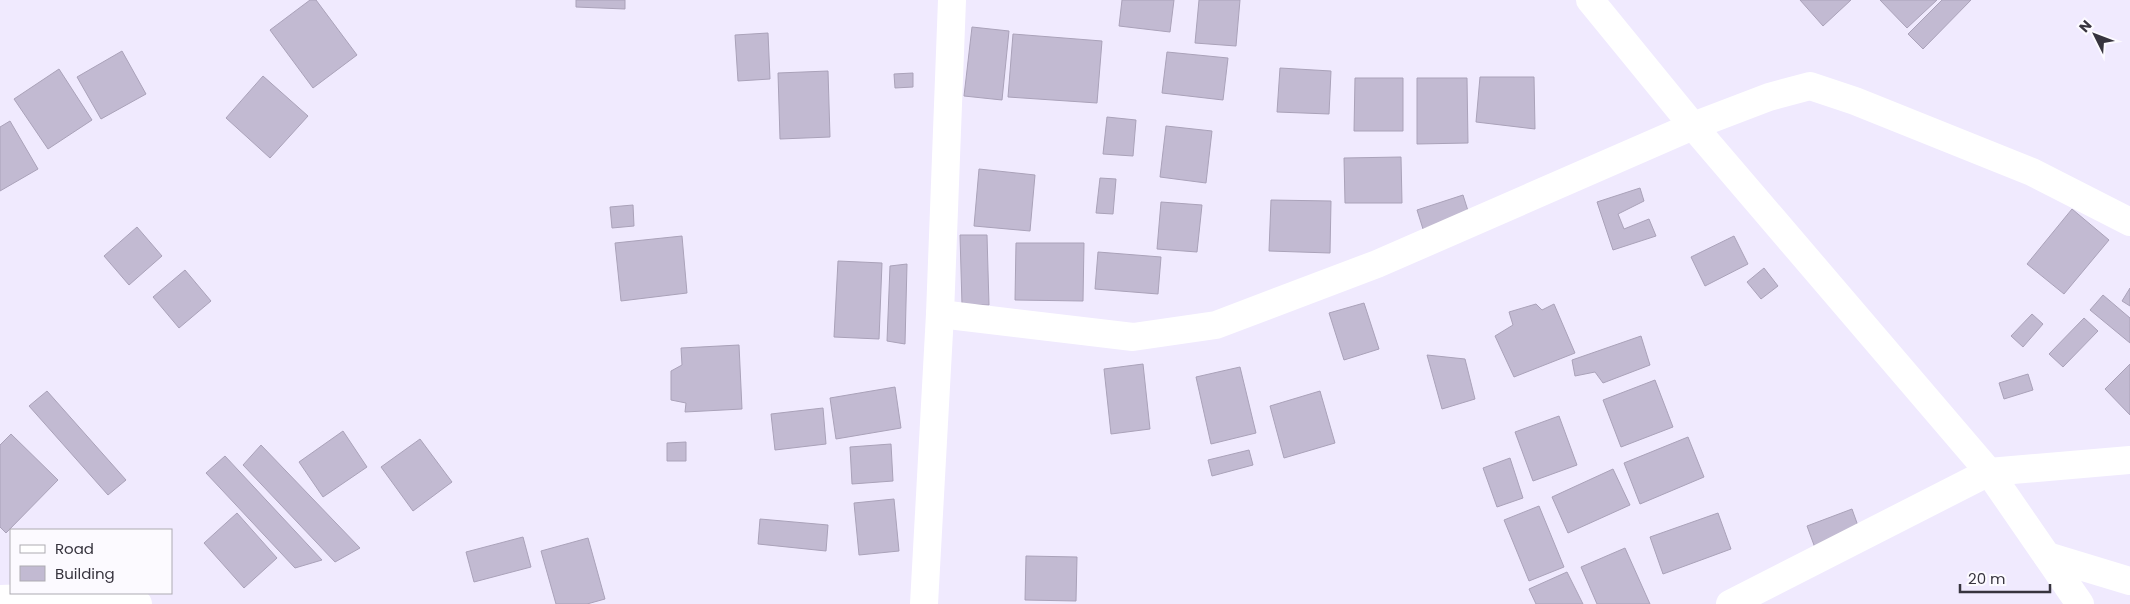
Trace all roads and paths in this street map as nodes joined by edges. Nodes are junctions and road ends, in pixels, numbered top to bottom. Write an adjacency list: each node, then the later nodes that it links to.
1 (952, 0): 5 (street)
2 (1590, 0): 3 (street)
3 (1693, 126): 4 (street); 5 (street); 7 (street)
4 (2130, 222)
5 (940, 314): 12 (street)
6 (2130, 460): 7 (street)
7 (1989, 472): 8 (street); 13 (street)
8 (2047, 556): 9 (street); 14 (street)
9 (2130, 581)
10 (0, 599): 11 (street)
11 (138, 604)
12 (924, 604)
13 (1730, 604)
14 (2080, 604)

